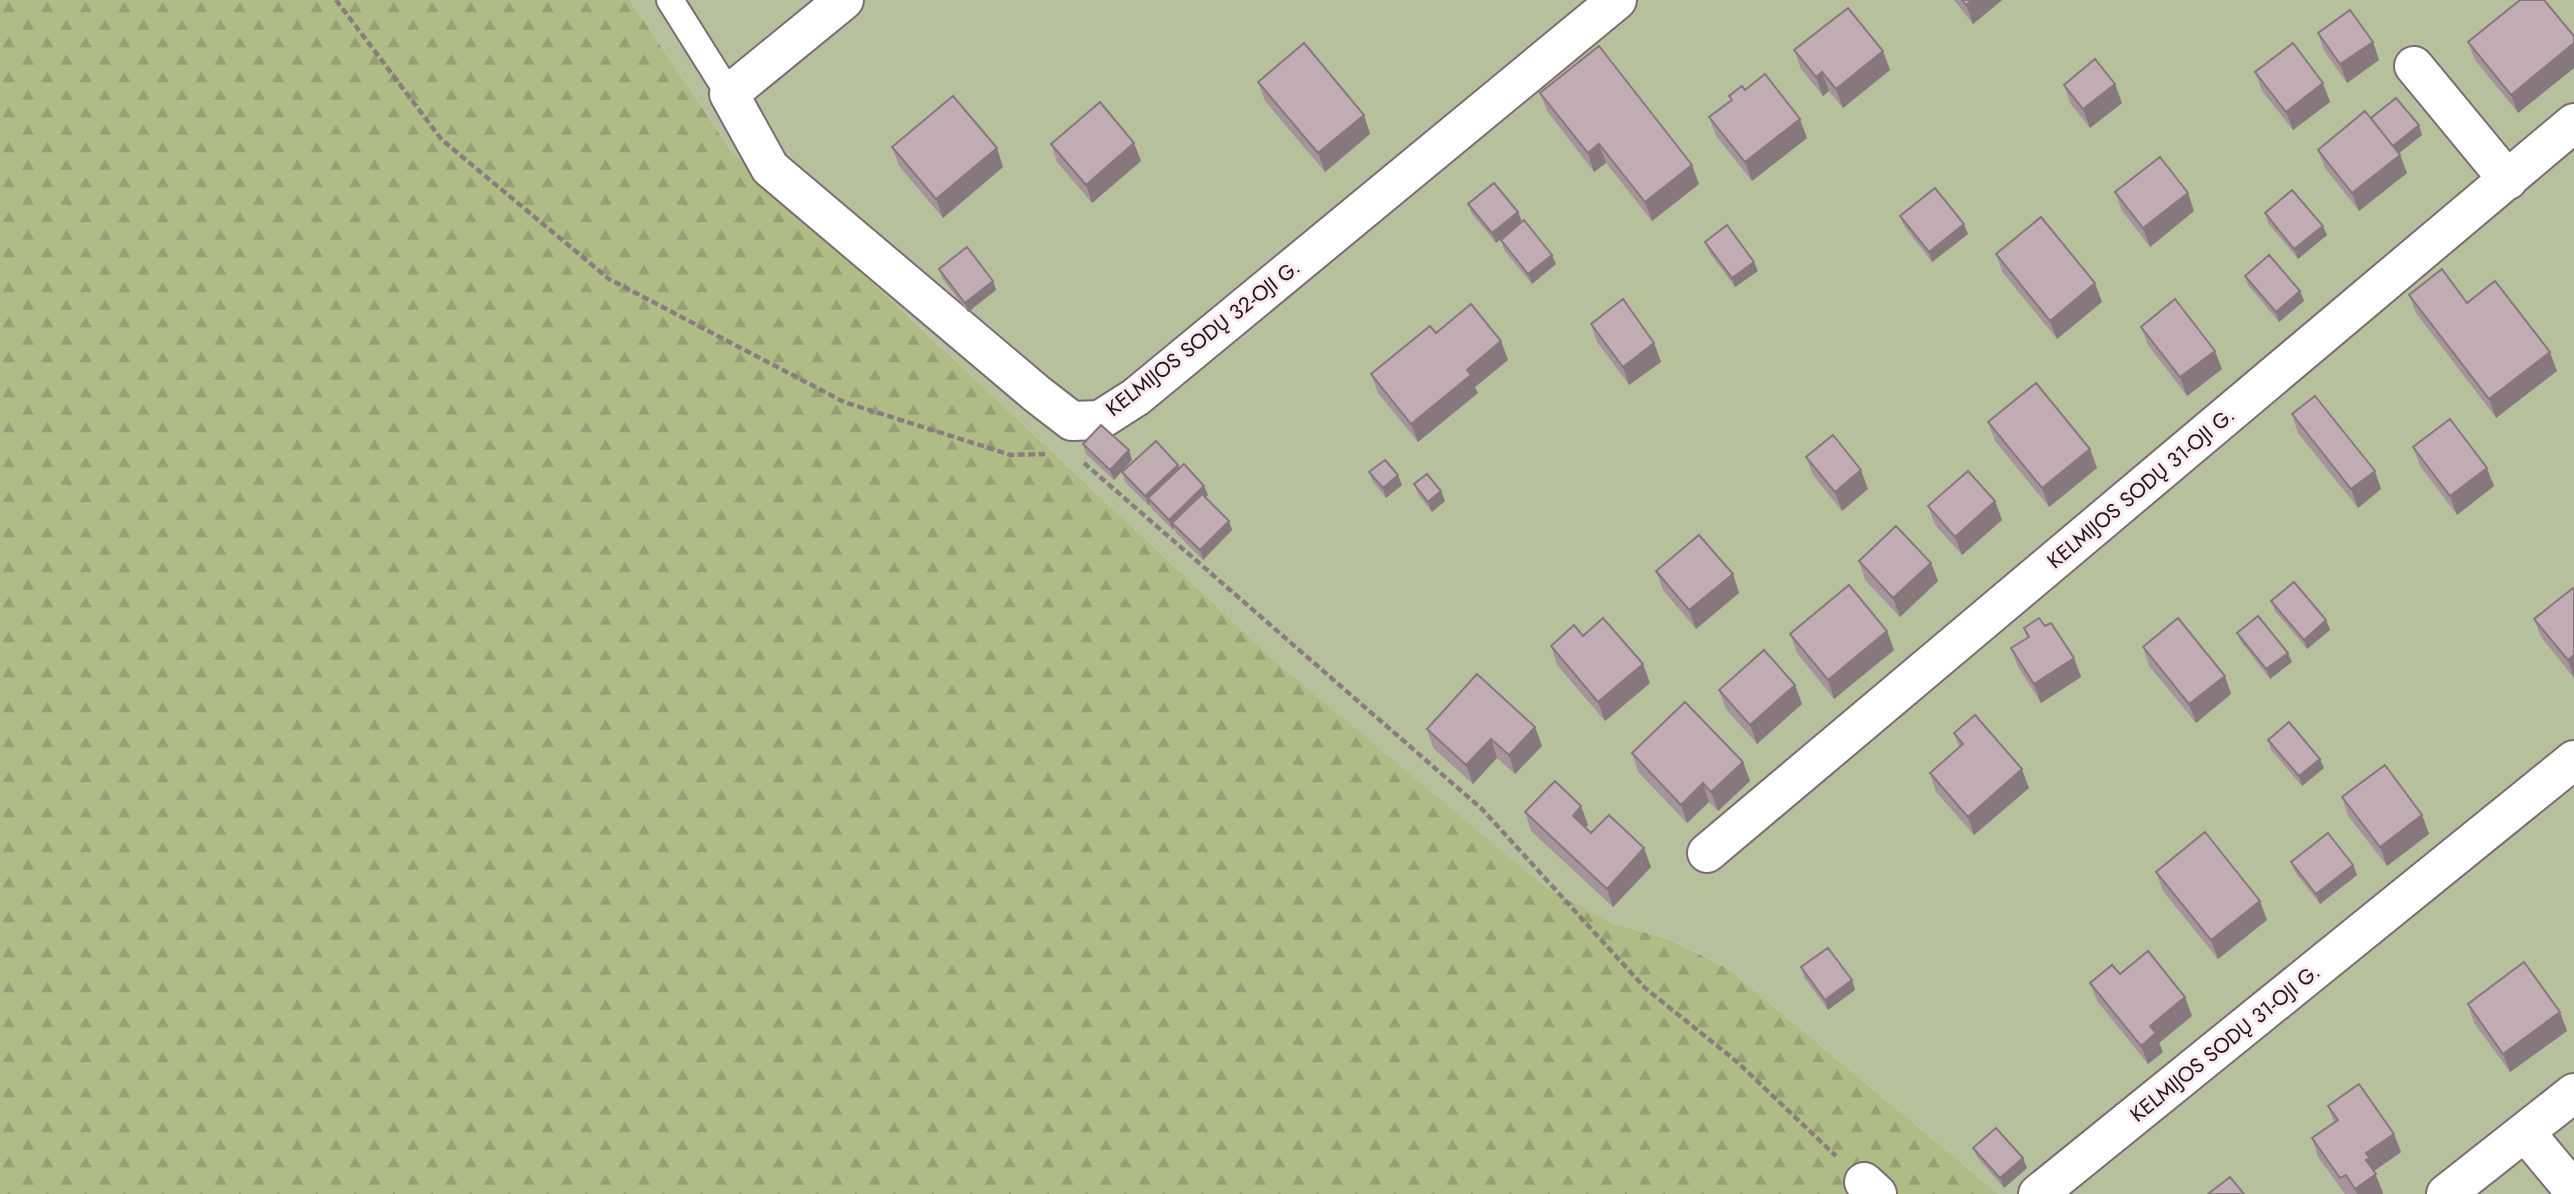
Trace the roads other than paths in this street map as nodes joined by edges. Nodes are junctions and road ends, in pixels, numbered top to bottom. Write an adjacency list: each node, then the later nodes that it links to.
1 (670, 0): 5 (lane)
2 (844, 0): 5 (street)
3 (1617, 0): 5 (street, KELMIJOS SODŲ 32-OJI G.)
4 (2414, 66): 7 (street)
5 (729, 94)
6 (2574, 123): 7 (street, KELMIJOS SODŲ 31-OJI G.)
7 (2508, 180): 9 (street, KELMIJOS SODŲ 31-OJI G.)
8 (2574, 760): 13 (street, KELMIJOS SODŲ 31-OJI G.)
9 (1707, 853)
10 (2574, 1093): 11 (street)
11 (2525, 1132): 12 (street); 14 (street)
12 (2574, 1191)
13 (2038, 1194)
14 (2446, 1194)

